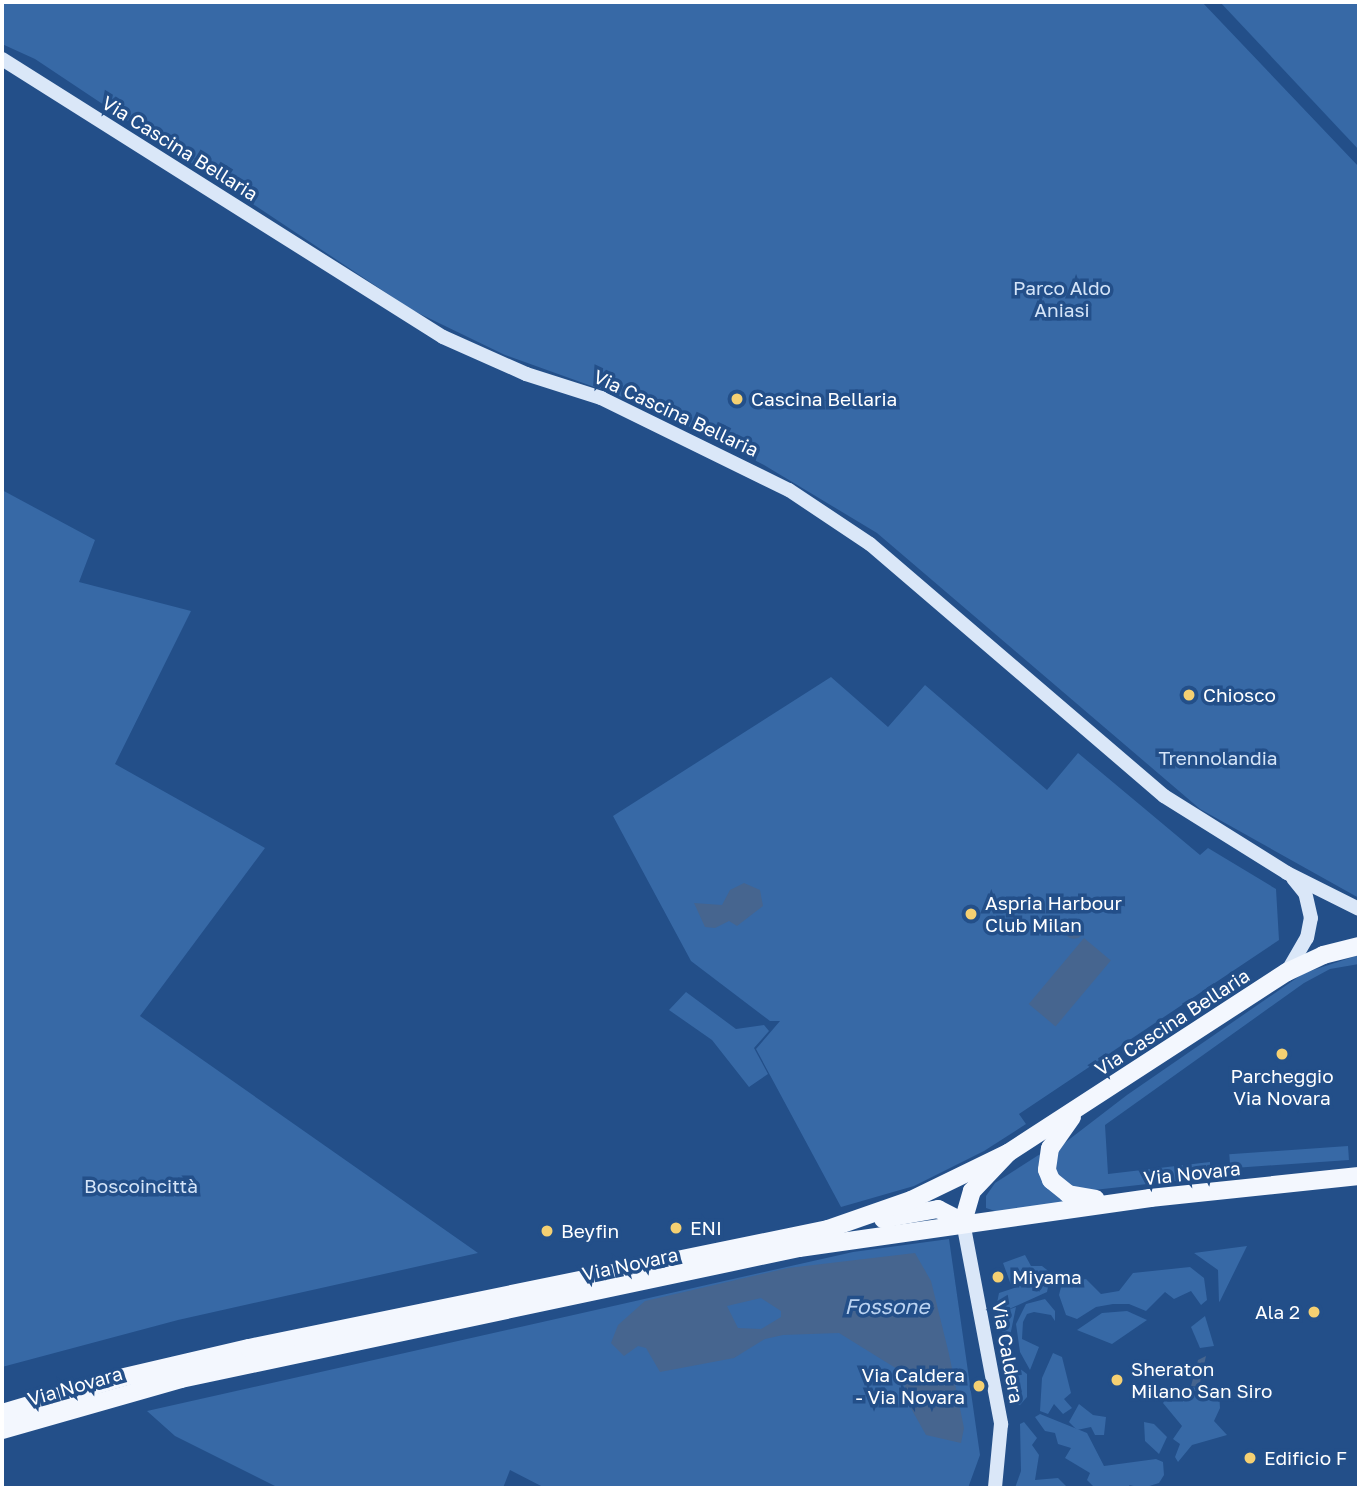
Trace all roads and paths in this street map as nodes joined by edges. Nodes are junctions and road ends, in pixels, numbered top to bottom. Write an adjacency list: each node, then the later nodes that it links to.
1 (2, 59): 2 (street, Via Cascina Bellaria)
2 (1287, 873): 3 (street, Via Cascina Bellaria); 5 (street, Via Cascina Bellaria)
3 (1359, 909)
4 (1359, 946): 5 (main road, Via Cascina Bellaria)
5 (1287, 972): 6 (main road, Via Cascina Bellaria)
6 (1080, 1106): 7 (main road, Via Cascina Bellaria); 9 (main road)
7 (1008, 1153): 10 (main road); 11 (main road, Via Novara)
8 (1359, 1177): 9 (main road, Via Novara)
9 (1150, 1198): 10 (main road, Via Novara)
10 (963, 1222): 11 (main road); 13 (main road, Via Novara); 14 (street, Via Caldera)
11 (828, 1229): 12 (main road, Via Novara)
12 (2, 1413)
13 (2, 1430)
14 (995, 1488)

